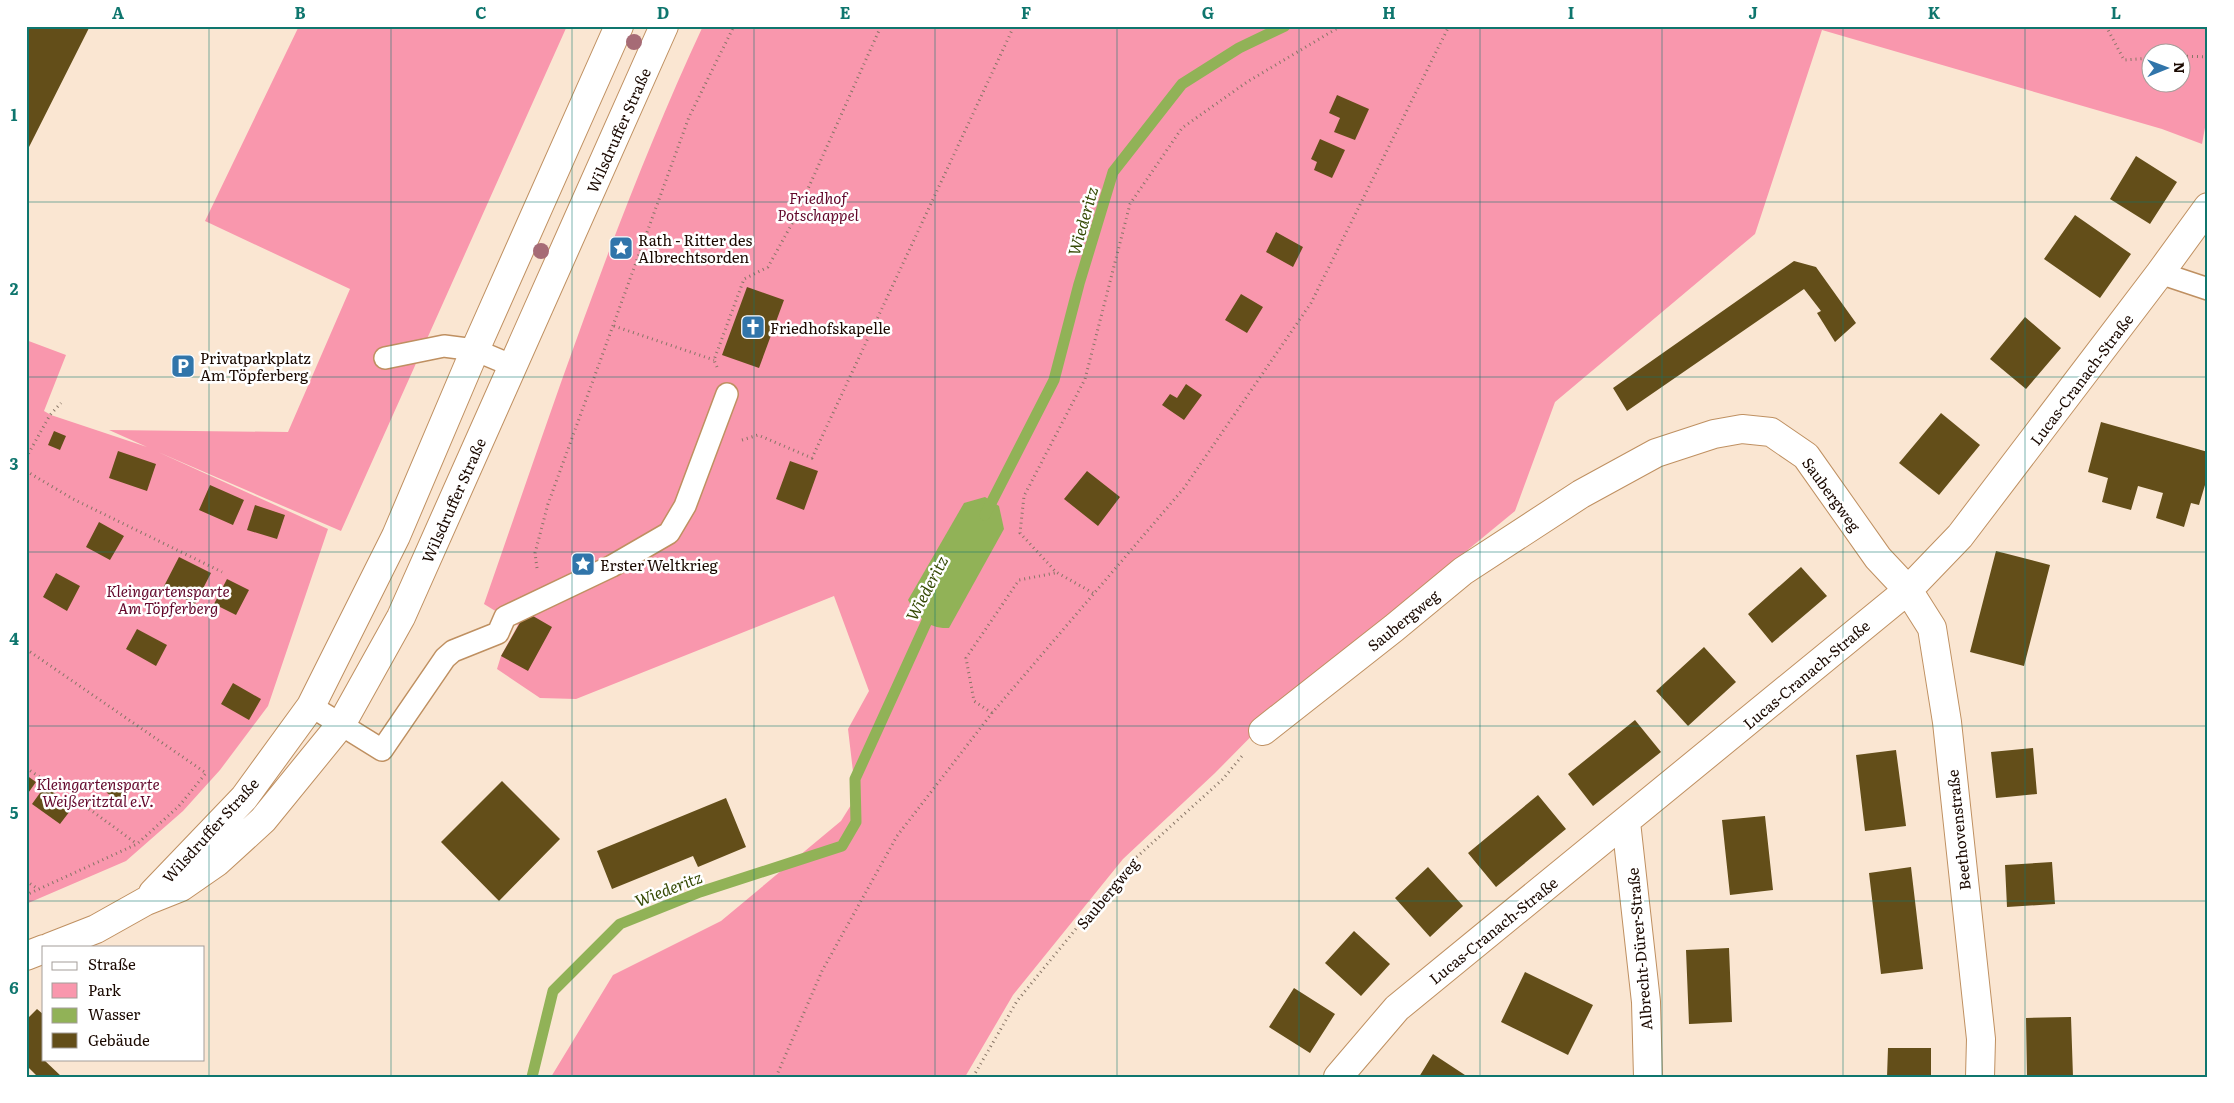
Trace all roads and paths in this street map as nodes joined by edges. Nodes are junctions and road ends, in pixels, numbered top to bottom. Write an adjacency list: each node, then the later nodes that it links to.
1 (619, 26): 16 (street, Wilsdruffer Straße)
2 (664, 26): 19 (street, Wilsdruffer Straße)
3 (734, 26): 15 (path)
4 (880, 26): 18 (path)
5 (1014, 26): 22 (path)
6 (1341, 26): 26 (path)
7 (1450, 26): 28 (path)
8 (2106, 26): 11 (path)
9 (2192, 56): 10 (path)
10 (2208, 57)
11 (2142, 59)
12 (2208, 207): 13 (street, Lucas-Cranach-Straße)
13 (2160, 274): 14 (lane); 27 (street, Lucas-Cranach-Straße)
14 (2208, 289)
15 (614, 326): 18 (path); 29 (path)
16 (475, 350): 17 (lane); 19 (lane); 31 (street, Wilsdruffer Straße)
17 (385, 358)
18 (714, 360): 20 (path)
19 (513, 366): 33 (street, Wilsdruffer Straße)
20 (727, 394): 22 (lane)
21 (61, 403): 23 (path)
22 (708, 442): 29 (lane)
23 (26, 458)
24 (26, 471): 25 (path)
25 (222, 572)
26 (1056, 572): 28 (path); 32 (path)
27 (1908, 590): 34 (street, Saubergweg); 36 (street, Lucas-Cranach-Straße); 49 (street, Beethovenstraße)
28 (1093, 593): 32 (path)
29 (541, 600): 33 (lane)
30 (26, 648): 37 (path)
31 (311, 706): 33 (lane); 41 (street, Wilsdruffer Straße)
32 (992, 713): 45 (path)
33 (342, 724): 41 (street, Wilsdruffer Straße)
34 (1263, 730): 46 (path, Saubergweg)
35 (26, 768): 37 (path)
36 (1626, 822): 47 (street, Lucas-Cranach-Straße); 48 (street, Albrecht-Dürer-Straße)
37 (137, 844): 39 (path)
38 (26, 881): 39 (path)
39 (38, 890): 40 (path)
40 (26, 895)
41 (146, 901): 42 (street, Wilsdruffer Straße)
42 (53, 946)
43 (42, 950): 44 (street)
44 (26, 956)
45 (776, 1077)
46 (972, 1077)
47 (1338, 1077)
48 (1648, 1077)
49 (1980, 1077)

